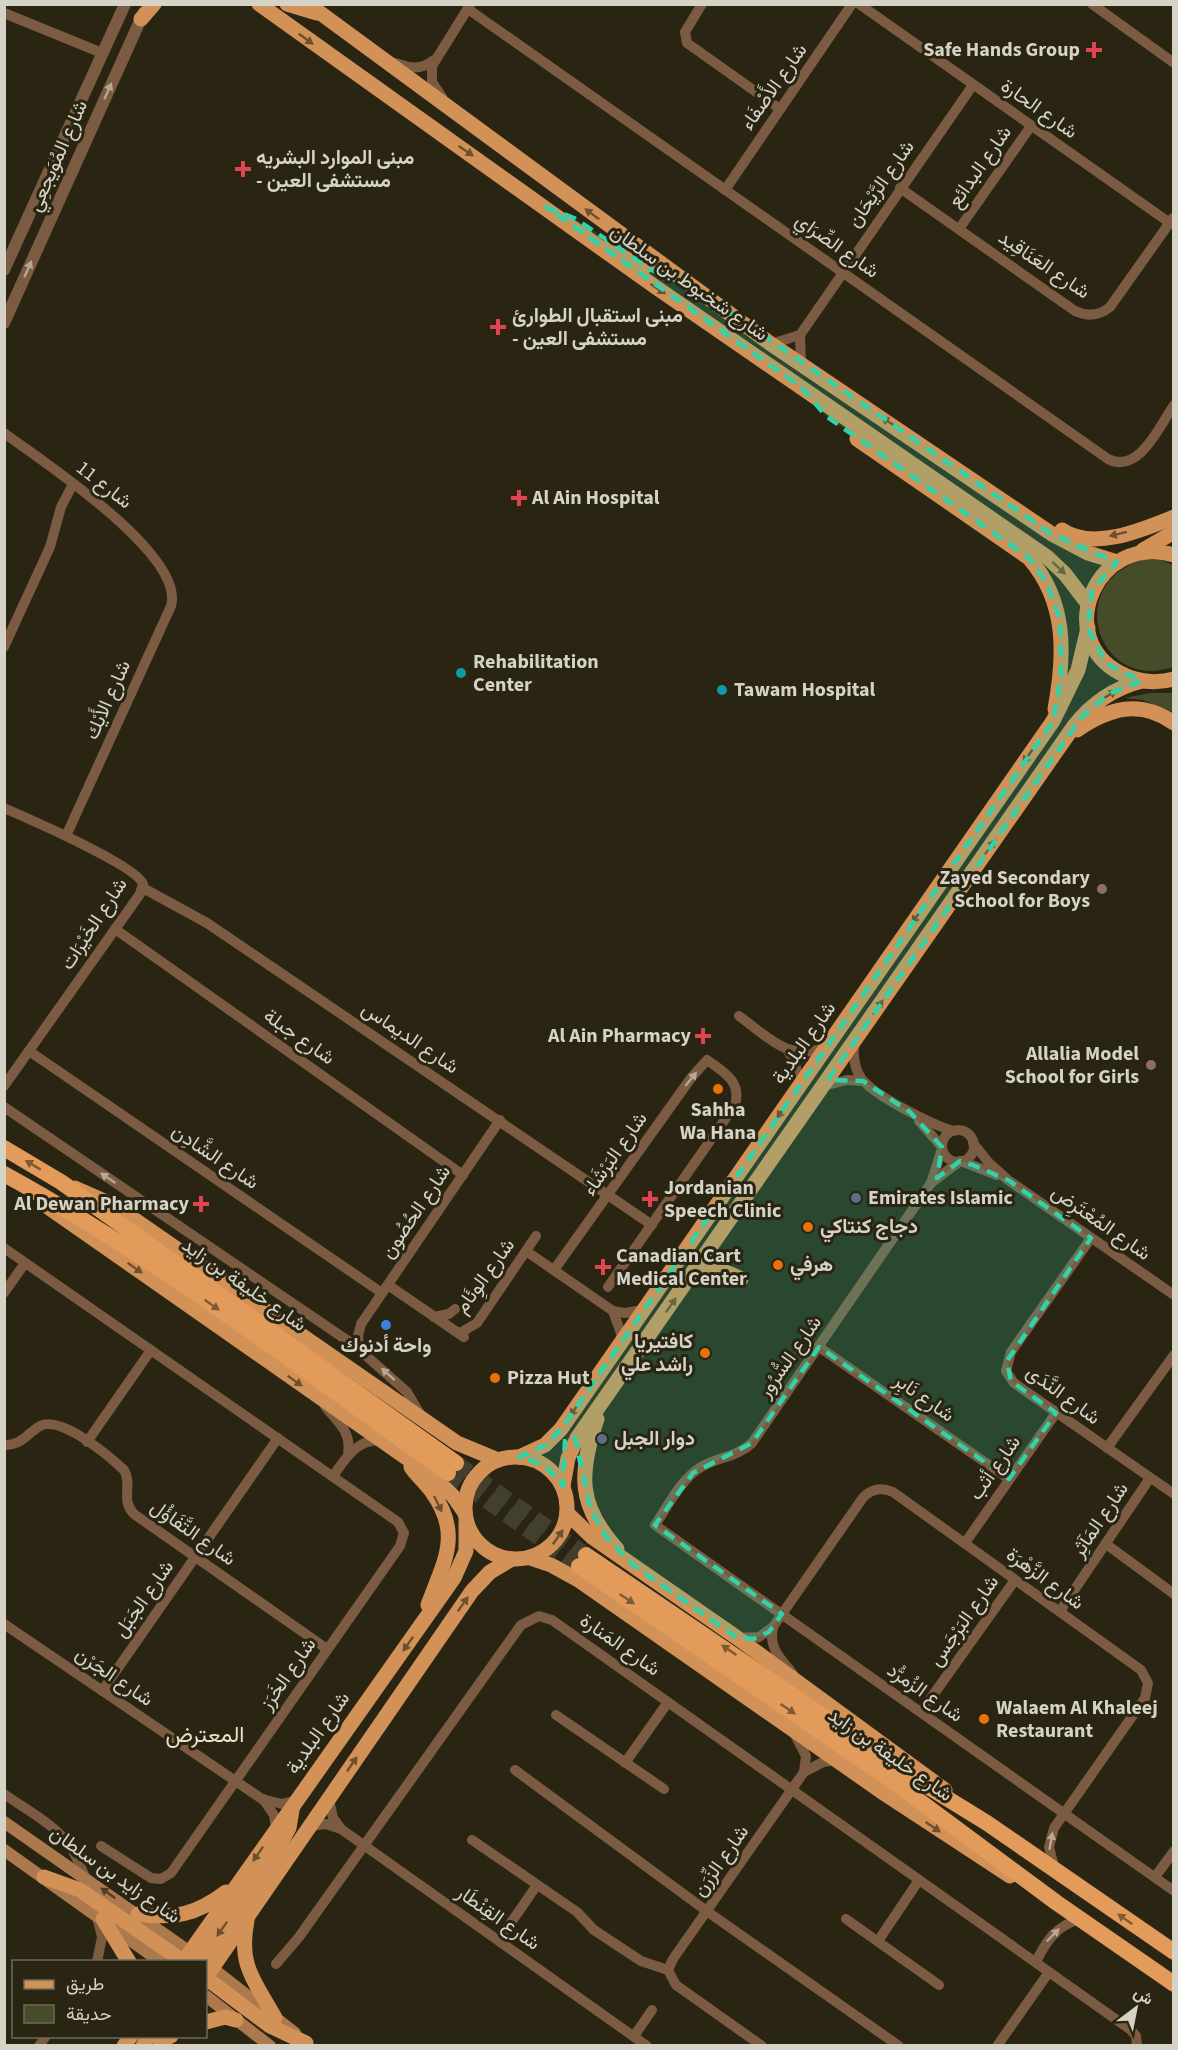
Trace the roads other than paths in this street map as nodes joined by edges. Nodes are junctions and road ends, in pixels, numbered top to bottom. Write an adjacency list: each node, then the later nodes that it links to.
1 (125, 4): 14 (street, شارع المُوَيجعِي)
2 (147, 4): 13 (street, شارع المُوَيجعِي)
3 (154, 4): 13 (main road)
4 (259, 4): 24 (main road, شارع شخبوط بن سلطان, one-way to 24)
5 (287, 4): 11 (main road, شارع شخبوط بن سلطان)
6 (702, 4): 20 (street)
7 (852, 4): 20 (street, شارع الأَصْفَاء)
8 (859, 4): 18 (street, شارع الحارة)
9 (1092, 4): 17 (street)
10 (469, 7): 15 (street); 23 (street, شارع الصِّرَاي)
11 (314, 9): 16 (main road, شارع شخبوط بن سلطان)
12 (4, 13): 14 (street)
13 (141, 19): 31 (street, شارع المُوَيجعِي, one-way to 13)
14 (102, 53): 28 (street, شارع المُوَيجعِي)
15 (434, 60): 16 (street); 19 (street)
16 (387, 63): 19 (main road, شارع شخبوط بن سلطان)
17 (1173, 63)
18 (973, 85): 21 (street, شارع الحارة); 22 (street, شارع الرَّيْحَان)
19 (446, 106): 27 (main road, شارع شخبوط بن سلطان, one-way to 19)
20 (780, 109): 23 (street, شارع الأَصْفَاء)
21 (1031, 126): 25 (street, شارع الحارة); 26 (street, شارع البدائع)
22 (900, 188): 26 (street, شارع العَنَاقِيد); 29 (street, شارع الرَّيْحَان)
23 (724, 190): 29 (street, شارع الصِّرَاي)
24 (546, 207): 27 (main road); 30 (main road, شارع شخبوط بن سلطان, one-way to 30)
25 (1172, 220): 26 (street, شارع العَنَاقِيد)
26 (959, 230)
27 (651, 258): 33 (main road, شارع شخبوط بن سلطان)
28 (4, 270)
29 (842, 272): 32 (street, شارع الرَّيْحَان); 37 (street, شارع الصِّرَاي)
30 (685, 306): 35 (main road); 36 (main road, شارع شخبوط بن سلطان)
31 (4, 323)
32 (800, 335): 33 (street); 34 (street)
33 (771, 344): 34 (main road, شارع شخبوط بن سلطان)
34 (801, 363): 35 (main road, شارع شخبوط بن سلطان)
35 (838, 388): 39 (main road, شارع شخبوط بن سلطان, one-way to 35)
36 (815, 398): 47 (main road, شارع شخبوط بن سلطان, one-way to 47); 52 (main road)
37 (1173, 405)
38 (5, 434): 40 (street, شارع 11)
39 (914, 438): 41 (main road, one-way to 39); 45 (main road, شارع شخبوط بن سلطان)
40 (73, 484): 46 (street, شارع 11); 49 (street)
41 (1173, 517)
42 (1173, 532): 43 (main road)
43 (1138, 553): 44 (main road); 45 (main road)
44 (1173, 555)
45 (1117, 562): 47 (main road)
46 (167, 578): 56 (street, شارع الأَيْك)
47 (1088, 604): 48 (main road)
48 (1088, 628): 50 (main road); 52 (main road, شارع البلدية)
49 (4, 647)
50 (1142, 681): 51 (main road); 54 (main road, شارع البلدية, one-way to 50)
51 (1171, 681)
52 (1053, 721): 61 (main road, شارع البلدية, one-way to 61)
53 (1173, 723): 54 (main road)
54 (1065, 739): 60 (main road, شارع البلدية, one-way to 54)
55 (4, 808): 56 (street, شارع الخَيْرَات)
56 (66, 836): 57 (street, شارع الخَيْرَات)
57 (143, 888): 58 (street, شارع الخَيْرَات); 70 (street, شارع الديماس)
58 (115, 929): 62 (street, شارع الخَيْرَات); 77 (street, شارع جبلة)
59 (739, 1016): 63 (street)
60 (854, 1042): 64 (street); 67 (main road, شارع البلدية)
61 (826, 1047): 63 (street); 65 (main road, شارع البلدية)
62 (29, 1051): 66 (street, شارع الخَيْرَات); 93 (street, شارع الشَّادِن)
63 (788, 1051): 65 (street)
64 (863, 1081): 67 (street); 69 (street)
65 (800, 1085): 96 (main road, شارع البلدية, one-way to 96)
66 (4, 1086)
67 (823, 1086): 91 (main road, شارع البلدية)
68 (4, 1107): 100 (street, one-way to 68)
69 (910, 1112): 71 (street); 74 (street)
70 (500, 1120): 77 (street, شارع الحُصُون); 82 (street, شارع الديماس)
71 (953, 1131): 72 (street); 74 (street)
72 (973, 1143): 75 (street); 78 (street, شارع المُعْتَرِض)
73 (4, 1148): 79 (highway, شارع خليفة بن زايد, one-way to 73)
74 (942, 1148): 75 (street); 81 (street, شارع السُّرُور)
75 (960, 1161): 78 (street, شارع المُعْتَرِض); 81 (street, شارع السُّرُور)
76 (4, 1174): 80 (highway, شارع خليفة بن زايد)
77 (463, 1175): 93 (street, شارع الحُصُون)
78 (1008, 1180): 85 (street, شارع المُعْتَرِض)
79 (62, 1182): 80 (highway, شارع خليفة بن زايد, one-way to 79); 110 (main road)
80 (21, 1183): 107 (main road, one-way to 107)
81 (932, 1183): 103 (street, شارع السُّرُور)
82 (608, 1194): 83 (street, شارع الديماس); 83 (street, شارع البَرْشَاء, one-way to 83); 89 (street, شارع البَرْشَاء)
83 (652, 1225): 92 (street)
84 (536, 1236): 87 (street, شارع الوِئَام)
85 (1091, 1238): 95 (street, شارع المُعْتَرِض); 109 (street, شارع النَّدَى)
86 (4, 1248): 88 (street, شارع الخَرَز)
87 (526, 1251): 89 (street); 101 (street, شارع الوِئَام)
88 (25, 1263): 94 (street); 105 (street, شارع الخَرَز)
89 (554, 1270): 97 (street)
90 (741, 1279): 91 (main road)
91 (687, 1282): 108 (main road, شارع البلدية, one-way to 91)
92 (609, 1287)
93 (385, 1289): 98 (street, شارع الشَّادِن); 99 (street, شارع الحُصُون)
94 (4, 1293)
95 (1173, 1295)
96 (643, 1310): 97 (street); 102 (main road, شارع البلدية)
97 (613, 1311): 102 (street)
98 (434, 1317): 101 (street, شارع الشَّادِن); 101 (street, شارع الوِئَام)
99 (361, 1324): 100 (street); 104 (street, شارع الحُصُون)
100 (337, 1333): 104 (street)
101 (459, 1333)
102 (623, 1340): 118 (main road, شارع البلدية, one-way to 118)
103 (819, 1347): 122 (street, شارع نَابِر); 127 (street, شارع السُّرُور)
104 (359, 1349): 110 (street, one-way to 104)
105 (151, 1350): 111 (street, شارع الخَرَز); 113 (street)
106 (1173, 1354): 115 (street)
107 (319, 1398): 112 (main road); 116 (street)
108 (602, 1403): 123 (main road, شارع البلدية); 133 (main road)
109 (1056, 1413): 115 (street, شارع النَّدَى); 122 (street, شارع أثب)
110 (423, 1420): 119 (main road)
111 (278, 1438): 120 (street, شارع الخَرَز); 130 (street, شارع الجَبَل)
112 (379, 1440): 116 (street); 117 (main road)
113 (87, 1442): 114 (street, شارع التَّفَاؤُل); 130 (street, شارع التَّفَاؤُل)
114 (4, 1444)
115 (1107, 1448): 121 (street, شارع النَّدَى)
116 (348, 1454): 120 (street)
117 (404, 1457): 126 (main road); 138 (main road, one-way to 138)
118 (519, 1457): 119 (main road); 123 (main road)
119 (498, 1460): 126 (main road)
120 (333, 1476): 142 (street, شارع الخَرَز)
121 (1150, 1478): 124 (street, شارع النَّدَى); 129 (street, شارع المَآثِر)
122 (1009, 1479): 128 (street, شارع أثب)
123 (563, 1486): 125 (main road)
124 (1173, 1494)
125 (567, 1513): 131 (main road, one-way to 125); 133 (main road)
126 (466, 1517): 132 (main road); 138 (main road, شارع البلدية)
127 (655, 1525): 137 (street, شارع الزُمرُّد)
128 (965, 1543): 134 (street, شارع الزَّهْرَة); 137 (street, شارع الزَّهْرَة)
129 (1106, 1544): 135 (street); 136 (street, شارع المَآثِر)
130 (195, 1557): 142 (street, شارع التَّفَاؤُل); 144 (street, شارع الجَبَل)
131 (530, 1558): 132 (main road); 148 (main road)
132 (512, 1560): 158 (main road, one-way to 132)
133 (634, 1566): 141 (main road)
134 (1015, 1580): 136 (street, شارع الزَّهْرَة); 146 (street, شارع البَرْجَس)
135 (1173, 1594)
136 (1060, 1611): 160 (street, شارع الزَّهْرَة)
137 (782, 1614): 140 (street, شارع الزَّهْرَة); 146 (street, شارع الزُمرُّد)
138 (423, 1623): 159 (main road, شارع البلدية, one-way to 159)
139 (4, 1624): 144 (street, شارع الجَرْن)
140 (773, 1627): 141 (street); 143 (street)
141 (736, 1637): 143 (main road)
142 (327, 1648): 153 (street, شارع الخَرَز)
143 (805, 1686): 162 (main road)
144 (102, 1691): 153 (street, شارع الجَرْن)
145 (668, 1701): 150 (street); 155 (street, شارع المَنارة); 167 (street, شارع المَنارة)
146 (921, 1712): 160 (street, شارع الزُمرُّد)
147 (556, 1715): 150 (street)
148 (792, 1729): 149 (main road); 152 (street)
149 (836, 1760): 152 (street); 179 (main road, one-way to 179)
150 (625, 1763): 154 (street)
151 (515, 1770): 180 (street)
152 (804, 1772): 155 (street, شارع الزِّرَن)
153 (235, 1781): 157 (street, شارع الجَرْن); 168 (street, شارع الخَرَز)
154 (664, 1789)
155 (793, 1790): 175 (street, شارع المَنارة); 180 (street, شارع الزِّرَن)
156 (4, 1794): 173 (street)
157 (262, 1799): 159 (street, شارع الجَرْن); 164 (street, شارع الجَرْن)
158 (329, 1799): 163 (main road); 165 (street)
159 (294, 1804): 164 (main road, شارع البلدية); 195 (main road, one-way to 195)
160 (1063, 1813): 171 (street, شارع الزَّهْرَة, one-way to 160); 174 (street, شارع الزُمرُّد)
161 (4, 1822): 173 (main road, شارع زايد بن سلطان)
162 (987, 1823): 171 (highway, شارع خليفة بن زايد); 179 (highway, شارع خليفة بن زايد, one-way to 179)
163 (310, 1826): 165 (street, شارع القِنْطَار); 183 (main road)
164 (276, 1828): 176 (main road, شارع البلدية, one-way to 176)
165 (341, 1829): 167 (street, شارع القِنْطَار)
166 (472, 1840): 177 (street)
167 (364, 1845): 186 (street, شارع القِنْطَار); 198 (street, شارع المَنارة)
168 (101, 1846)
169 (4, 1850): 172 (main road)
170 (1173, 1851): 174 (street)
171 (1055, 1870): 188 (highway, شارع خليفة بن زايد, one-way to 171)
172 (44, 1877): 182 (main road); 192 (main road)
173 (85, 1877): 181 (main road, شارع زايد بن سلطان, one-way to 173)
174 (1155, 1877): 178 (street, شارع الزُمرُّد)
175 (919, 1880): 187 (street); 197 (street, شارع المَنارة)
176 (236, 1885): 181 (main road); 194 (main road, شارع البلدية)
177 (537, 1885): 186 (street); 199 (street)
178 (1173, 1891)
179 (1057, 1903): 185 (highway, شارع خليفة بن زايد)
180 (708, 1912): 199 (street, شارع الزِّرَن); 217 (street)
181 (138, 1914): 193 (main road, شارع زايد بن سلطان)
182 (100, 1916): 189 (street); 190 (main road); 191 (main road)
183 (248, 1916): 196 (main road); 207 (main road)
184 (846, 1918): 187 (street)
185 (1080, 1919): 197 (street, one-way to 185); 203 (highway, شارع خليفة بن زايد)
186 (498, 1940): 210 (street, شارع القِنْطَار)
187 (878, 1941): 204 (street)
188 (1173, 1952)
189 (97, 1960)
190 (128, 1960)
191 (158, 1960)
192 (191, 1960)
193 (192, 1960)
194 (199, 1960)
195 (200, 1960)
196 (201, 1960)
197 (1036, 1962): 202 (street, شارع المَنارة)
198 (276, 1964)
199 (668, 1970): 216 (street)
200 (207, 1971): 207 (main road, شارع زايد بن سلطان)
201 (207, 1972): 212 (main road)
202 (1049, 1972): 218 (street); 219 (street, شارع المَنارة)
203 (1173, 1981)
204 (939, 1985)
205 (207, 1996): 208 (main road)
206 (652, 2010): 210 (street)
207 (275, 2018): 212 (main road, شارع زايد بن سلطان)
208 (236, 2020): 209 (main road); 214 (main road)
209 (207, 2022)
210 (634, 2036): 215 (street, شارع القِنْطَار)
211 (160, 2039): 213 (main road)
212 (308, 2044)
213 (143, 2046)
214 (270, 2046)
215 (647, 2046)
216 (762, 2046)
217 (899, 2046)
218 (997, 2046)
219 (1137, 2046)

